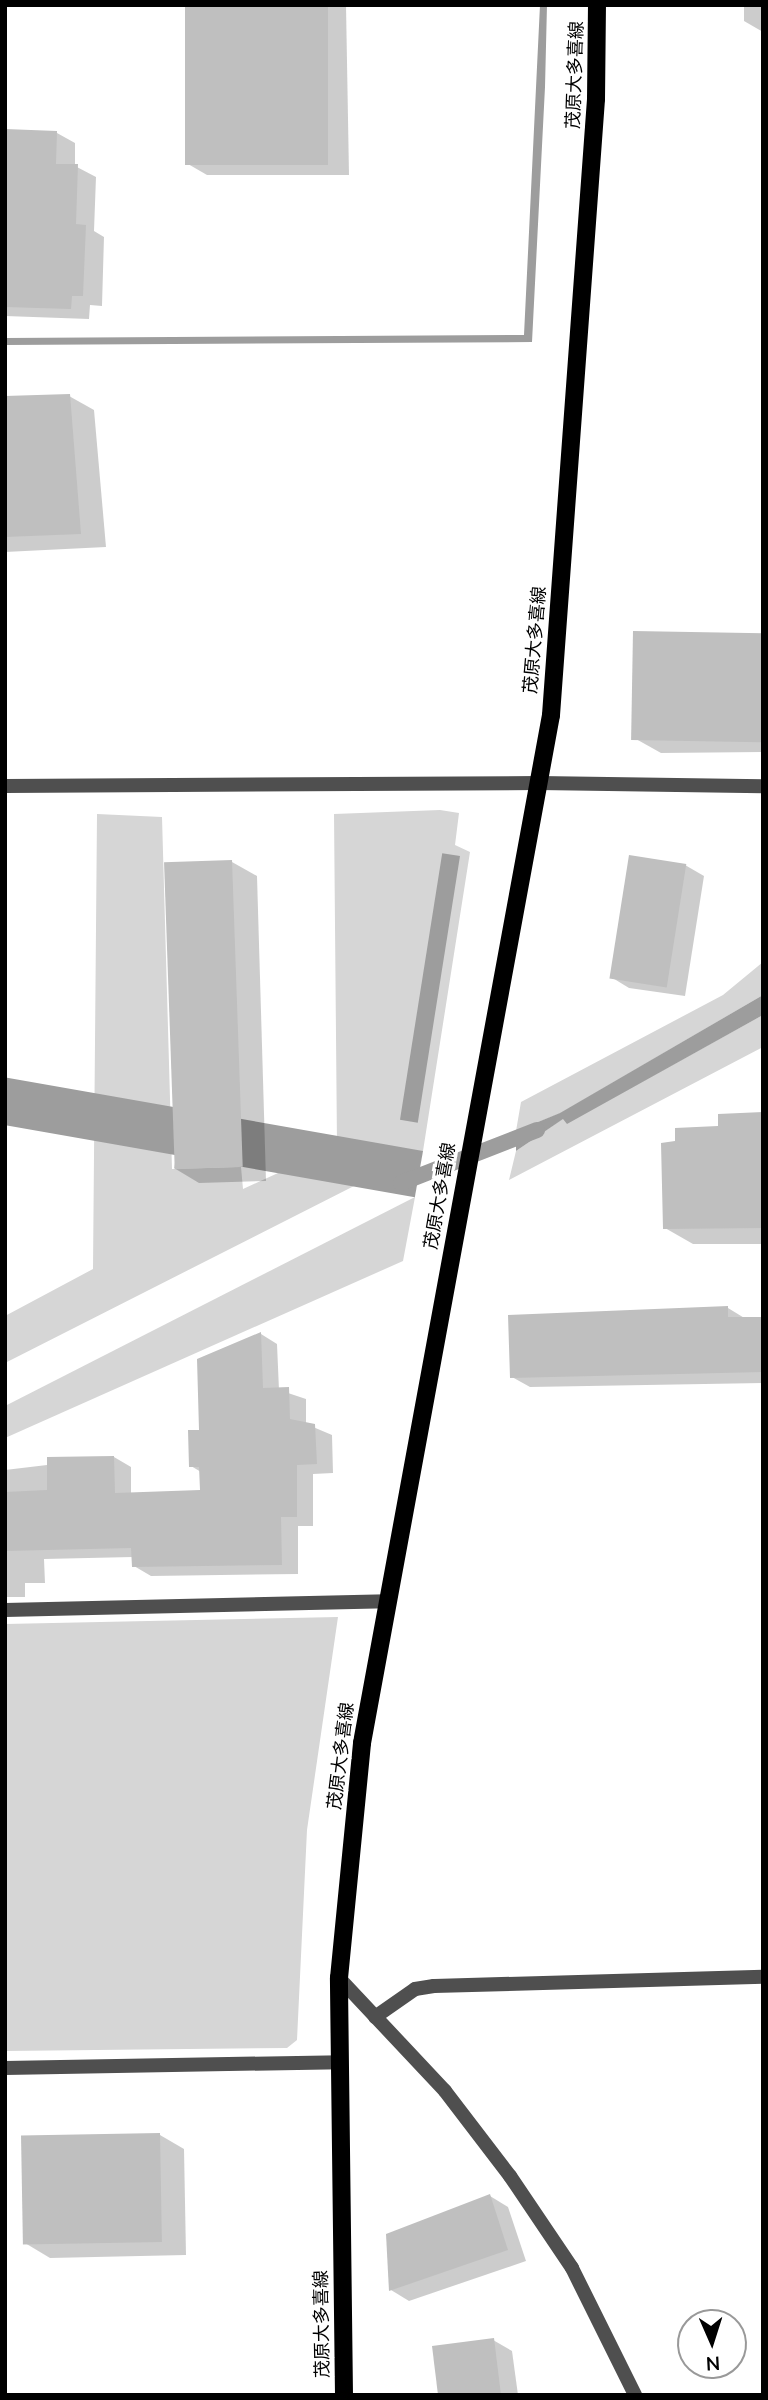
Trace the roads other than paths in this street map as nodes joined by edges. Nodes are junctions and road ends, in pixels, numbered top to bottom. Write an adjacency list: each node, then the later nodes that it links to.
1 (597, 5): 2 (main road, 茂原大多喜線)
2 (539, 783): 3 (street); 4 (street); 5 (main road, 茂原大多喜線)
3 (5, 786)
4 (763, 786)
5 (387, 1601): 6 (street); 7 (main road, 茂原大多喜線)
6 (5, 1610)
7 (339, 1978): 9 (street); 10 (main road, 茂原大多喜線)
8 (763, 1978): 9 (street)
9 (375, 2017): 13 (street)
10 (341, 2062): 11 (street); 12 (main road, 茂原大多喜線)
11 (5, 2068)
12 (344, 2395)
13 (635, 2395)

